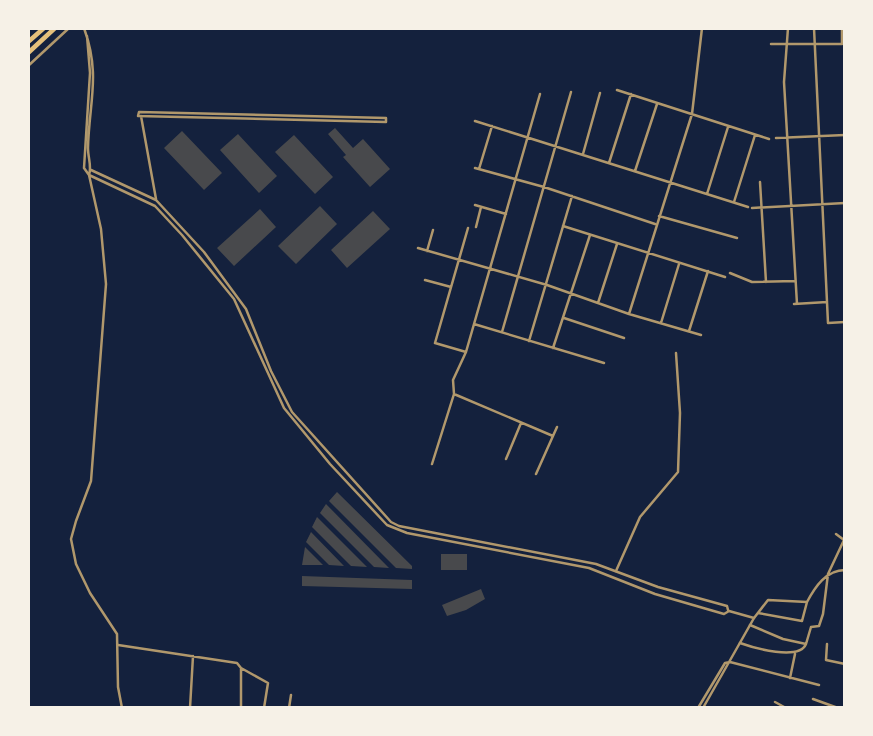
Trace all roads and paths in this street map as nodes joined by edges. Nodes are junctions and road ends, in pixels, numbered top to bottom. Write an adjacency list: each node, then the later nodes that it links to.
1 (44, 28): 9 (highway)
2 (55, 28): 13 (highway)
3 (69, 28): 14 (street)
4 (84, 28): 26 (street)
5 (702, 28): 21 (street)
6 (788, 28): 11 (street)
7 (814, 28): 12 (street)
8 (842, 28): 12 (street)
9 (28, 43)
10 (771, 44): 11 (street)
11 (788, 44): 12 (street); 32 (street)
12 (815, 44): 29 (street)
13 (28, 53)
14 (28, 66)
15 (617, 90): 19 (street)
16 (571, 92): 34 (street)
17 (600, 93): 35 (street)
18 (540, 94): 30 (street)
19 (631, 94): 20 (street); 36 (street)
20 (657, 103): 21 (street); 38 (street)
21 (692, 114): 25 (street); 41 (street)
22 (386, 120): 46 (street)
23 (475, 121): 24 (street)
24 (492, 126): 30 (street); 40 (street)
25 (728, 126): 27 (street); 44 (street)
26 (87, 132): 37 (street); 39 (street)
27 (755, 135): 33 (street); 47 (street)
28 (845, 135): 29 (street)
29 (819, 136): 32 (street); 49 (street)
30 (528, 137): 34 (street); 40 (street)
31 (776, 138): 32 (street)
32 (787, 138): 51 (street)
33 (769, 139)
34 (555, 146): 35 (street); 43 (street)
35 (583, 155): 36 (street)
36 (609, 163): 38 (street)
37 (91, 170): 39 (street); 46 (street)
38 (635, 171): 41 (street)
39 (89, 175): 56 (street); 119 (street)
40 (516, 179): 43 (street); 54 (street)
41 (670, 182): 44 (street); 55 (street)
42 (760, 182): 53 (street)
43 (544, 187): 45 (street); 73 (street)
44 (707, 194): 47 (street)
45 (572, 196): 57 (street); 58 (street)
46 (156, 200): 56 (street)
47 (734, 202): 53 (street)
48 (845, 203): 49 (street)
49 (822, 204): 51 (street); 81 (street)
50 (475, 205): 52 (street)
51 (791, 205): 53 (street); 76 (street)
52 (481, 207): 54 (street); 59 (street)
53 (762, 207): 77 (street)
54 (506, 214): 70 (street)
55 (659, 216): 57 (street); 63 (street)
56 (171, 218): 101 (street)
57 (657, 224): 67 (street)
58 (564, 226): 62 (street); 78 (street)
59 (475, 227)
60 (468, 228): 68 (street)
61 (433, 230): 66 (street)
62 (590, 235): 64 (street); 80 (street)
63 (737, 238)
64 (617, 244): 67 (street); 82 (street)
65 (418, 248): 66 (street)
66 (427, 251): 68 (street)
67 (647, 253): 69 (street); 83 (street)
68 (459, 260): 70 (street); 79 (street)
69 (679, 264): 71 (street); 86 (street)
70 (490, 268): 73 (street); 87 (street)
71 (708, 271): 74 (street); 88 (street)
72 (730, 273): 77 (street)
73 (518, 277): 78 (street); 89 (street)
74 (725, 277)
75 (425, 280): 79 (street)
76 (795, 281): 77 (street); 81 (street)
77 (765, 282)
78 (547, 285): 80 (street); 92 (street)
79 (451, 287): 94 (street)
80 (572, 293): 82 (street); 84 (street)
81 (827, 302): 85 (street)
82 (598, 303): 83 (street)
83 (629, 314): 86 (street)
84 (564, 318): 91 (street); 93 (street)
85 (845, 321)
86 (661, 323): 88 (street)
87 (474, 324): 89 (street); 94 (street)
88 (689, 331): 90 (street)
89 (502, 332): 92 (street)
90 (701, 335)
91 (624, 338)
92 (529, 341): 93 (street)
93 (553, 348): 96 (street)
94 (466, 352): 97 (street)
95 (676, 353): 107 (street)
96 (604, 363)
97 (454, 394): 98 (street); 103 (street)
98 (522, 423): 100 (street); 102 (street)
99 (557, 427): 100 (street)
100 (553, 436): 104 (street)
101 (321, 450): 107 (street); 110 (street)
102 (506, 459)
103 (432, 464)
104 (536, 474)
105 (836, 534): 108 (street)
106 (845, 570): 108 (street)
107 (616, 571): 109 (street)
108 (828, 575): 111 (street); 117 (street)
109 (658, 587): 110 (street); 112 (street)
110 (655, 594): 112 (street)
111 (807, 602): 113 (street); 113 (street)
112 (729, 611): 114 (street)
113 (758, 613): 114 (street)
114 (754, 618): 115 (street)
115 (750, 625): 116 (street); 117 (street)
116 (740, 643): 120 (street); 122 (street)
117 (806, 644): 120 (street)
118 (827, 644): 123 (street)
119 (118, 645): 121 (street); 131 (street)
120 (795, 653): 125 (street)
121 (194, 656): 124 (street); 132 (street)
122 (730, 662): 125 (street); 130 (street); 136 (street)
123 (845, 664)
124 (241, 668): 133 (street); 134 (street)
125 (790, 678): 126 (street)
126 (819, 685)
127 (292, 695): 135 (street)
128 (813, 699): 138 (street)
129 (775, 702): 137 (street)
130 (705, 707)
131 (122, 708)
132 (190, 708)
133 (241, 708)
134 (264, 708)
135 (289, 708)
136 (698, 708)
137 (786, 708)
138 (838, 708)

